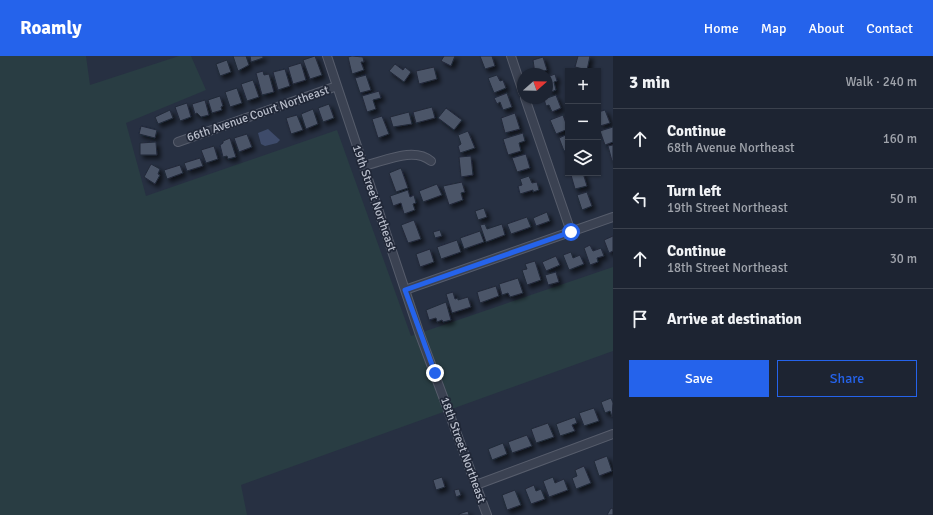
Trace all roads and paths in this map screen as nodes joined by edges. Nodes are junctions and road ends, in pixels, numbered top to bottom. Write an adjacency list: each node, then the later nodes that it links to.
1 (327, 56): 4 (street, 19th Street Northeast)
2 (510, 56): 3 (street)
3 (517, 75)
4 (337, 86): 6 (street, 66th Avenue Court Northeast); 8 (street, 19th Street Northeast)
5 (527, 104): 10 (street)
6 (178, 142)
7 (431, 161): 8 (street)
8 (363, 166): 11 (street, 19th Street Northeast)
9 (613, 217): 10 (street)
10 (571, 232): 11 (street)
11 (405, 290): 12 (street, 19th Street Northeast)
12 (422, 340): 14 (street, 18th Street Northeast)
13 (613, 434): 14 (street)
14 (476, 485): 15 (street, 18th Street Northeast)
15 (487, 515)

